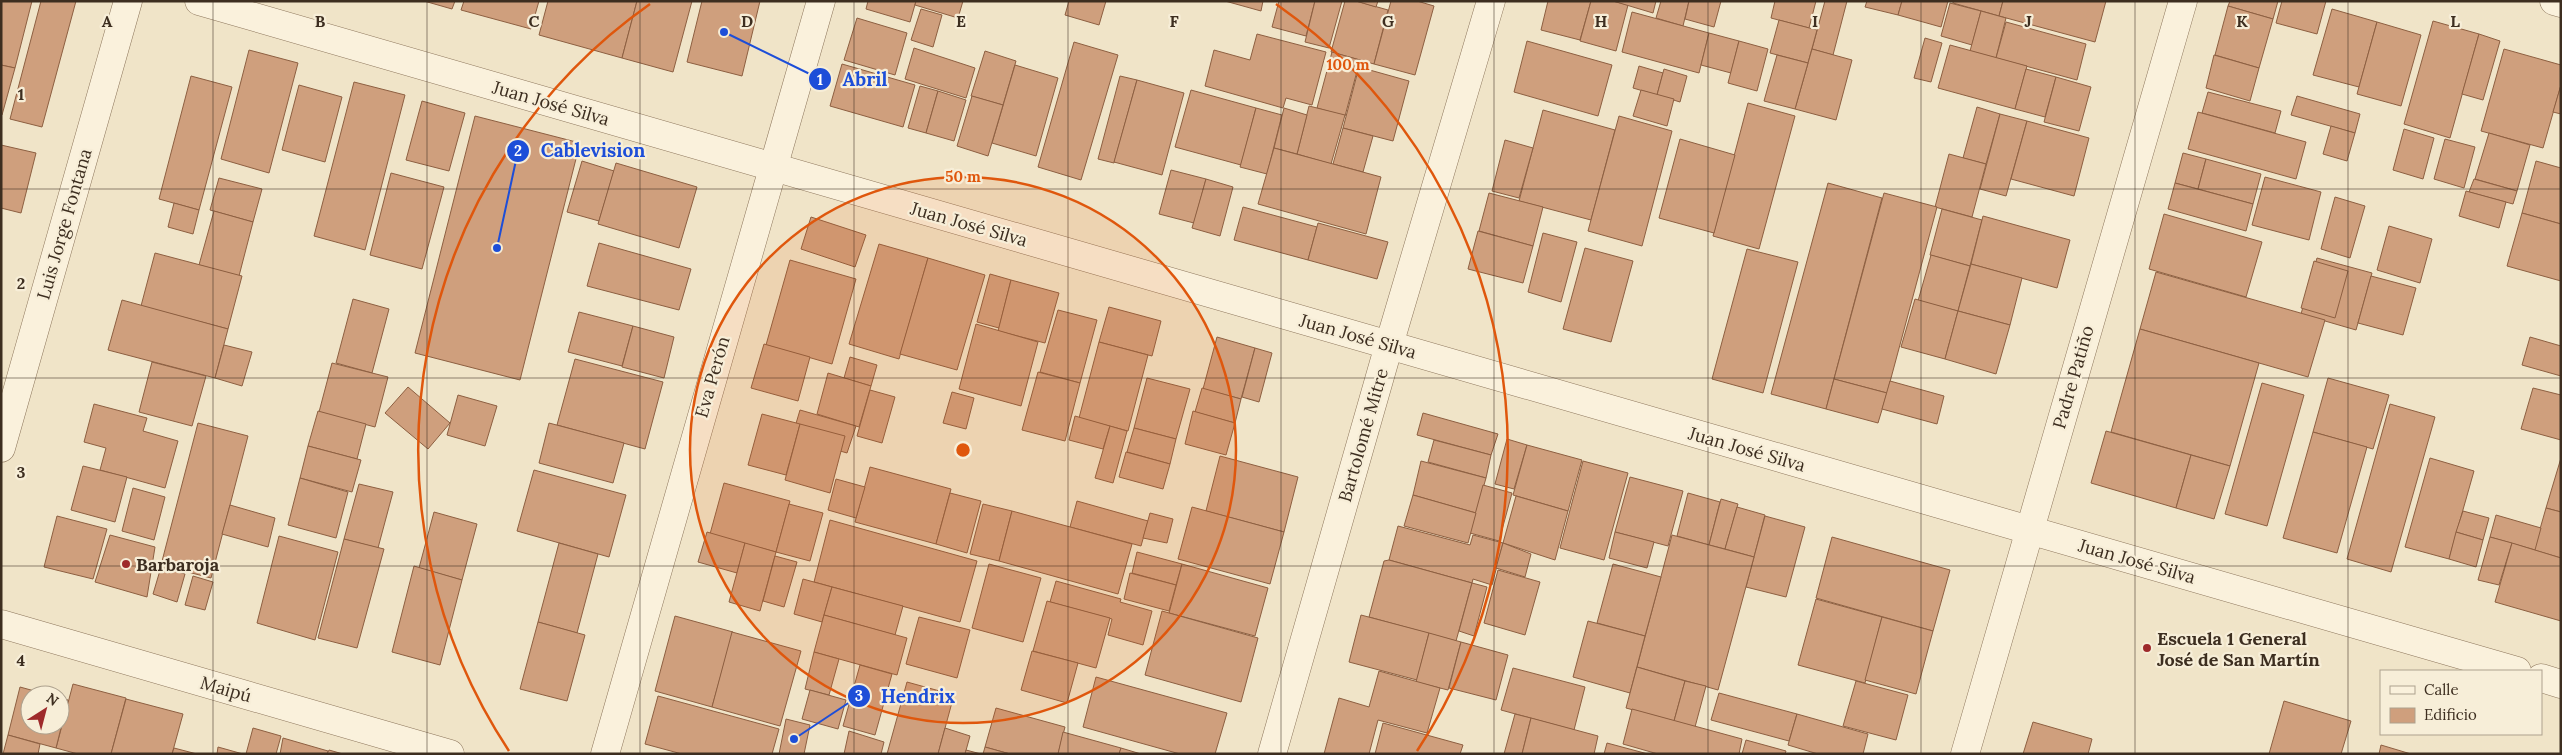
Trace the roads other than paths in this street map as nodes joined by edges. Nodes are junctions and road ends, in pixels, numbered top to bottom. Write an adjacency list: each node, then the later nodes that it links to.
1 (128, 1): 10 (street, Luis Jorge Fontana)
2 (199, 1): 8 (street, Juan José Silva)
3 (821, 1): 8 (street, Eva Perón)
4 (1490, 1): 9 (street, Bartolomé Mitre)
5 (2183, 1): 11 (street, Padre Patiño)
6 (2554, 1): 7 (street)
7 (2561, 3)
8 (772, 167): 9 (street, Juan José Silva); 17 (street, Eva Perón)
9 (1389, 345): 11 (street, Juan José Silva); 18 (street, Bartolomé Mitre)
10 (1, 448)
11 (2028, 530): 13 (street, Juan José Silva); 19 (street, Padre Patiño)
12 (1, 624): 16 (street, Maipú)
13 (2514, 670)
14 (2542, 678): 15 (street)
15 (2561, 684)
16 (450, 754)
17 (605, 754)
18 (1272, 754)
19 (1965, 754)

